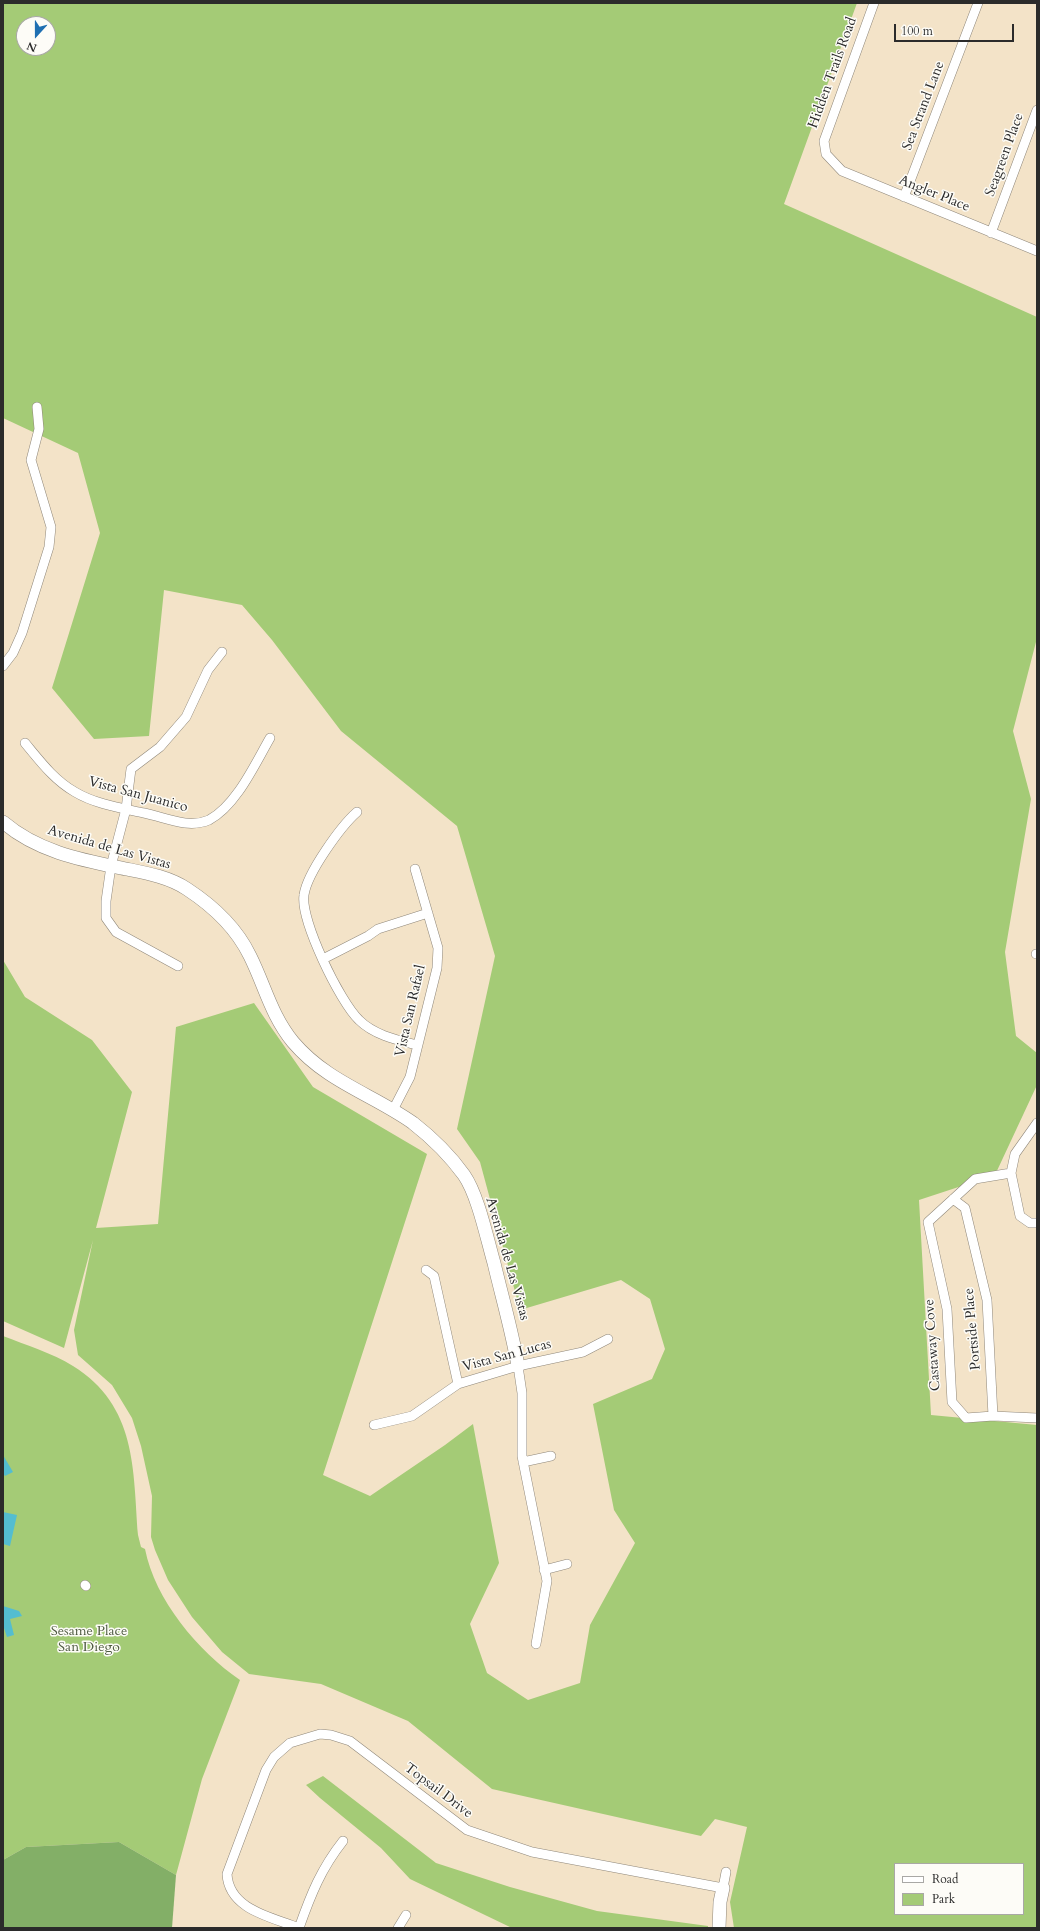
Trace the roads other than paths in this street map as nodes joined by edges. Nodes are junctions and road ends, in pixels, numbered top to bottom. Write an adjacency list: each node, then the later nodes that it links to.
1 (874, 3): 4 (street, Hidden Trails Road)
2 (978, 3): 5 (street, Sea Strand Lane)
3 (1037, 110): 6 (street, Seagreen Place)
4 (826, 154): 5 (street, Angler Place)
5 (904, 197): 6 (street, Angler Place)
6 (991, 233): 7 (street, Angler Place)
7 (1037, 251)
8 (37, 407): 10 (street)
9 (222, 652): 13 (street)
10 (3, 666)
11 (270, 738): 13 (street, Vista San Juanico)
12 (25, 743): 13 (street, Vista San Juanico)
13 (126, 809): 16 (street)
14 (357, 812): 19 (street)
15 (3, 822): 16 (street, Avenida de Las Vistas)
16 (111, 866): 20 (street); 22 (street, Avenida de Las Vistas)
17 (415, 869): 18 (street, Vista San Rafael)
18 (428, 913): 19 (street); 21 (street, Vista San Rafael)
19 (323, 959): 21 (street)
20 (178, 966)
21 (417, 1045): 22 (street, Vista San Rafael)
22 (393, 1110): 29 (street, Avenida de Las Vistas)
23 (1037, 1123): 24 (street)
24 (1011, 1173): 25 (street, Castaway Cove); 26 (street)
25 (954, 1199): 31 (street, Portside Place); 31 (street, Castaway Cove)
26 (1037, 1223)
27 (426, 1270): 30 (street)
28 (608, 1339): 29 (street, Vista San Lucas)
29 (518, 1366): 30 (street, Vista San Lucas); 35 (street, Avenida de Las Vistas)
30 (458, 1384): 33 (street, Vista San Lucas)
31 (993, 1416): 32 (street, Castaway Cove)
32 (1037, 1418)
33 (374, 1425)
34 (551, 1456): 35 (street)
35 (523, 1462): 37 (street, Avenida de Las Vistas)
36 (567, 1564): 37 (street)
37 (544, 1570): 38 (street, Avenida de Las Vistas)
38 (536, 1644)
39 (343, 1841): 43 (street)
40 (726, 1872): 41 (street)
41 (722, 1888): 43 (street, Topsail Drive); 45 (street)
42 (406, 1915): 44 (street)
43 (299, 1928)
44 (398, 1928)
45 (719, 1928)

